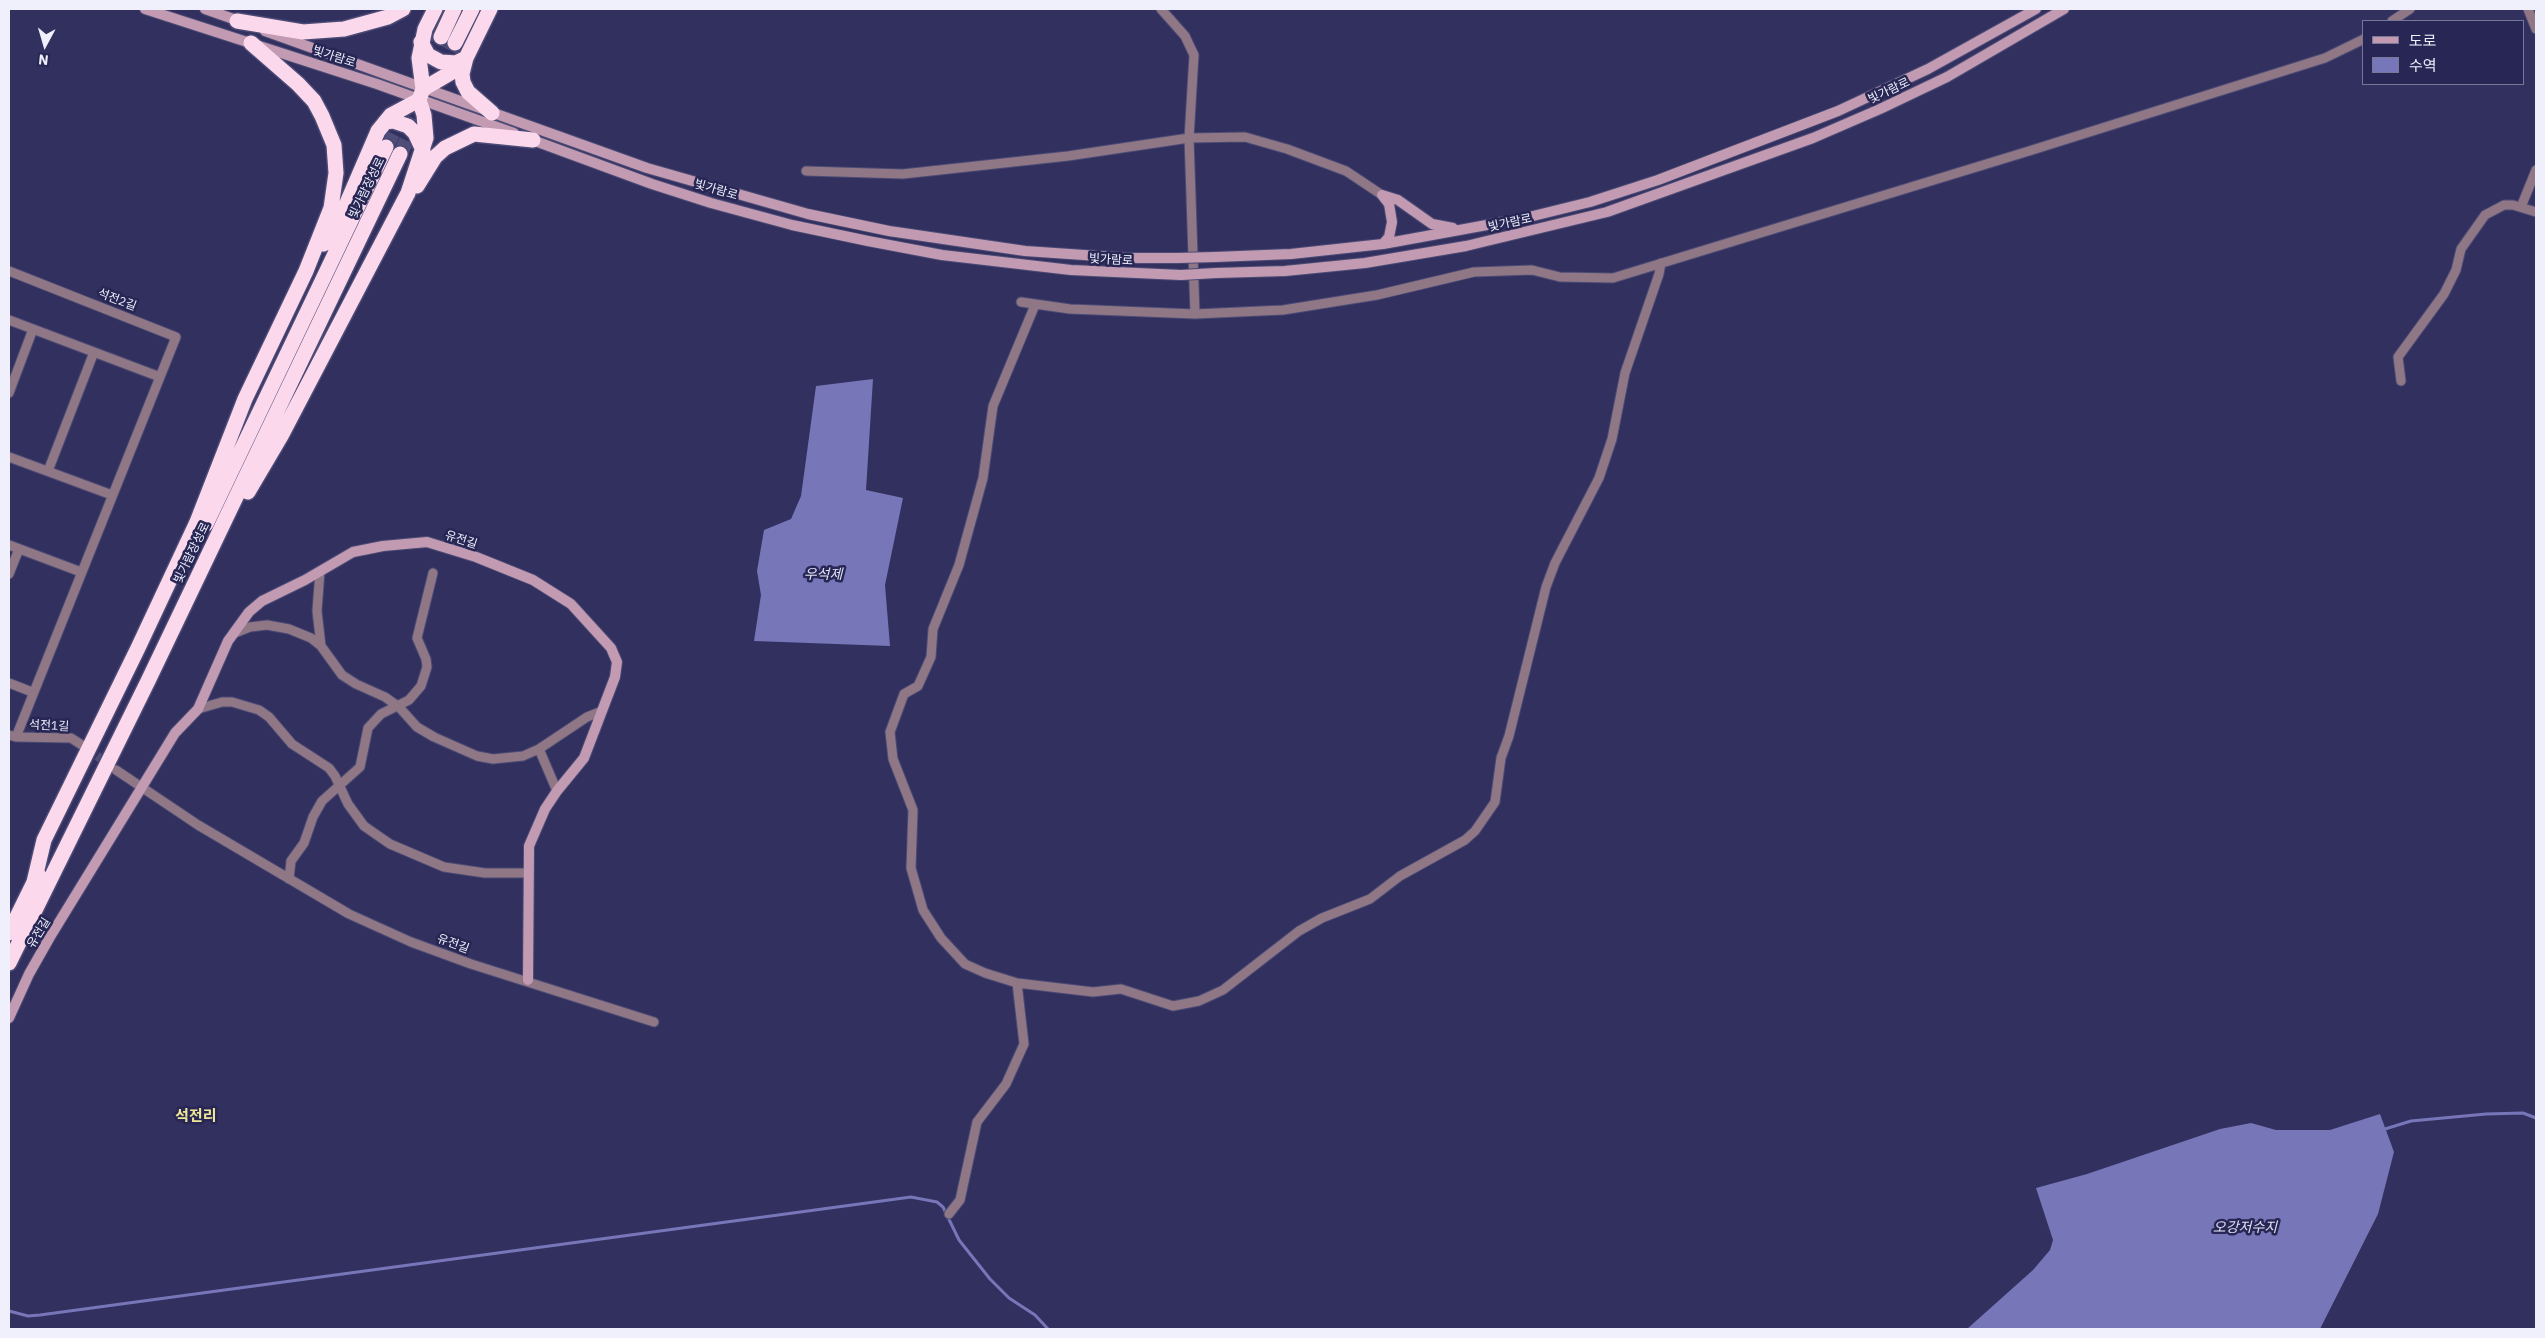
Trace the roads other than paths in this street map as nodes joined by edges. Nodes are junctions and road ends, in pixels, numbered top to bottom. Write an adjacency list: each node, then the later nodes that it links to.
1 (145, 9): 18 (main road, 빛가람로)
2 (205, 9): 14 (main road, 빛가람로)
3 (403, 9): 14 (highway)
4 (435, 9): 17 (highway)
5 (454, 9): 6 (highway)
6 (472, 9)
7 (490, 9): 19 (highway)
8 (1161, 9): 23 (street)
9 (2036, 9): 34 (main road, 빛가람로)
10 (2064, 9): 24 (main road, 빛가람로, bridge)
11 (2410, 9): 13 (street)
12 (2528, 9): 15 (street)
13 (2394, 20)
14 (237, 21): 20 (main road, 빛가람로)
15 (2536, 29)
16 (2362, 40): 36 (street)
17 (421, 42): 19 (highway); 20 (highway)
18 (251, 43): 20 (main road, 빛가람로); 38 (highway)
19 (466, 58): 20 (highway); 21 (highway)
20 (421, 94): 21 (main road, 빛가람로); 22 (highway); 24 (main road, 빛가람로); 26 (highway)
21 (492, 113): 35 (main road, 빛가람로, bridge)
22 (385, 122): 26 (highway); 38 (highway)
23 (1189, 138): 29 (street); 31 (street); 41 (street)
24 (533, 140): 30 (highway)
25 (386, 147): 74 (highway, 빛가람장성로)
26 (423, 150): 30 (highway)
27 (400, 154): 59 (highway, 빛가람장성로)
28 (2536, 170): 32 (street)
29 (806, 171)
30 (408, 194): 59 (highway)
31 (1382, 195): 34 (main road); 35 (main road)
32 (2521, 207): 33 (street); 46 (street)
33 (2536, 212)
34 (1458, 229): 35 (main road, 빛가람로)
35 (1383, 244)
36 (1661, 263): 41 (street); 78 (street)
37 (9, 271): 45 (street, 석전2길)
38 (306, 271): 74 (highway)
39 (1021, 302): 40 (street)
40 (1035, 305): 41 (street); 78 (street)
41 (1195, 314)
42 (9, 320): 43 (street)
43 (33, 329): 44 (street); 47 (street)
44 (94, 352): 45 (street); 49 (street)
45 (160, 377): 50 (street, 석전2길)
46 (2402, 381)
47 (9, 393)
48 (9, 457): 49 (street)
49 (48, 471): 50 (street)
50 (112, 495): 54 (street, 석전2길)
51 (9, 545): 52 (street)
52 (18, 549): 54 (street); 56 (street)
53 (320, 571): 57 (main road, 유전길); 58 (street); 64 (main road, 유전길)
54 (81, 572): 61 (street, 석전2길)
55 (433, 573): 62 (street)
56 (9, 574)
57 (235, 633): 58 (street); 63 (main road, 유전길)
58 (321, 646): 62 (street)
59 (148, 681): 76 (highway, 빛가람장성로)
60 (9, 683): 61 (street)
61 (32, 692): 65 (street, 석전2길)
62 (398, 707): 67 (street); 69 (street)
63 (198, 709): 69 (street, 유전길); 70 (main road, 유전길)
64 (602, 710): 67 (street); 71 (main road, 유전길)
65 (12, 736): 66 (street, 석전1길)
66 (85, 747)
67 (539, 749): 71 (street)
68 (116, 770): 70 (street)
69 (339, 785): 72 (street, 유전길); 73 (street)
70 (141, 787): 73 (street, 유전길); 79 (main road, 유전길)
71 (557, 790): 72 (main road, 유전길)
72 (527, 873): 77 (main road, 유전길)
73 (289, 879): 77 (street, 유전길)
74 (34, 882): 75 (highway, 빛가람장성로)
75 (9, 933)
76 (9, 963)
77 (528, 980): 80 (street, 유전길)
78 (1017, 983): 81 (street)
79 (9, 1018)
80 (654, 1022)
81 (949, 1214)

